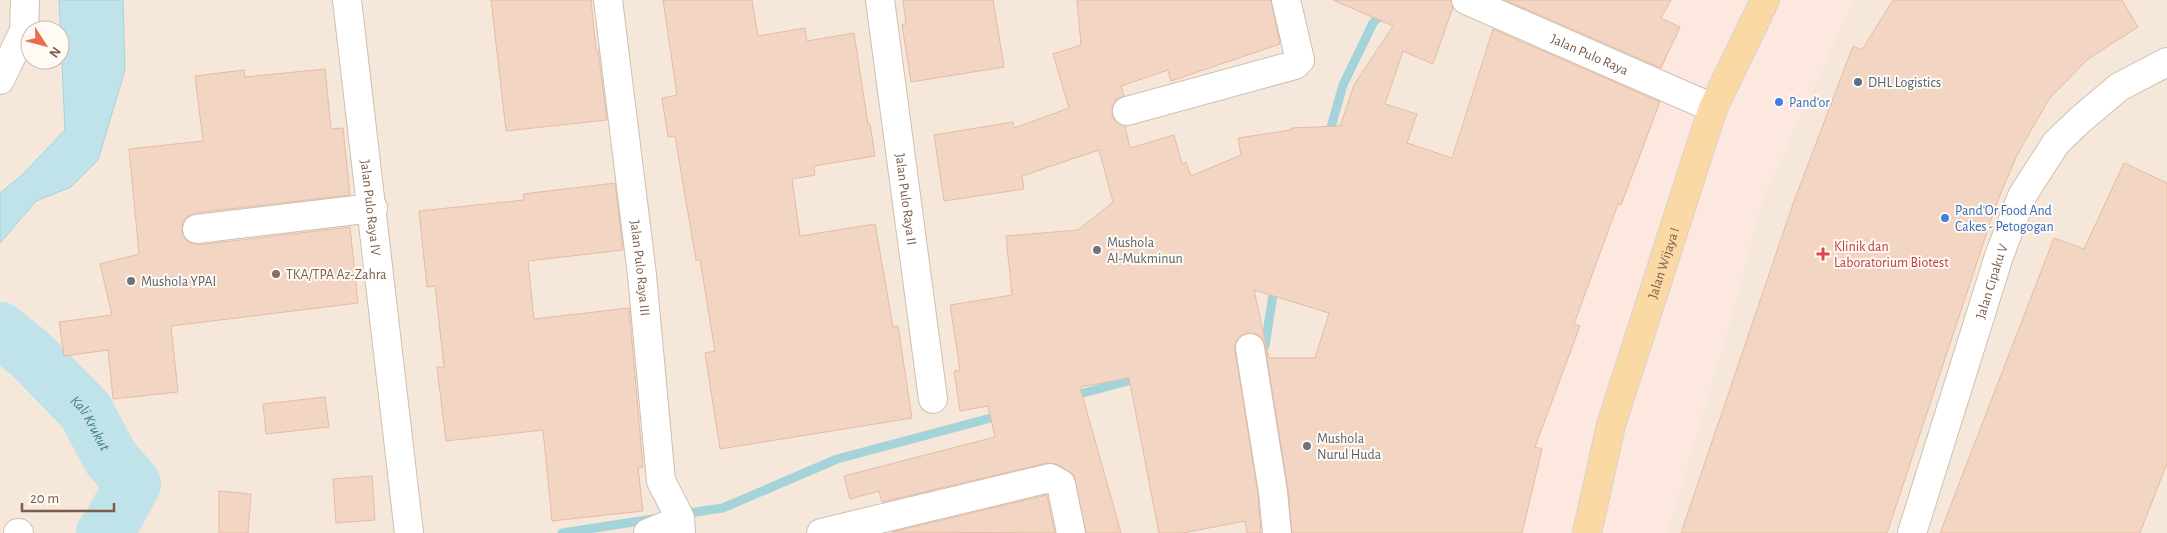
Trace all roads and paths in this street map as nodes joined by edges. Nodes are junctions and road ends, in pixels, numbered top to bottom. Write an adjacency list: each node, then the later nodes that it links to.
1 (25, 0): 9 (street)
2 (348, 0): 12 (street, Jalan Pulo Raya IV)
3 (608, 0): 16 (street, Jalan Pulo Raya III)
4 (880, 0): 15 (street, Jalan Pulo Raya II)
5 (1286, 0): 11 (street)
6 (1466, 0): 10 (street, Jalan Pulo Raya)
7 (1765, 0): 10 (main road, Jalan Wijaya I)
8 (2167, 62): 23 (street, Jalan Cipaku V)
9 (0, 80)
10 (1713, 108): 22 (main road, Jalan Wijaya I)
11 (1127, 111)
12 (373, 208): 13 (street); 17 (street, Jalan Pulo Raya IV)
13 (197, 229)
14 (1250, 348): 21 (street)
15 (933, 399)
16 (680, 524): 18 (street)
17 (408, 525)
18 (648, 533)
19 (821, 533): 20 (street)
20 (1071, 533)
21 (1277, 533)
22 (1587, 533)
23 (1912, 533)

